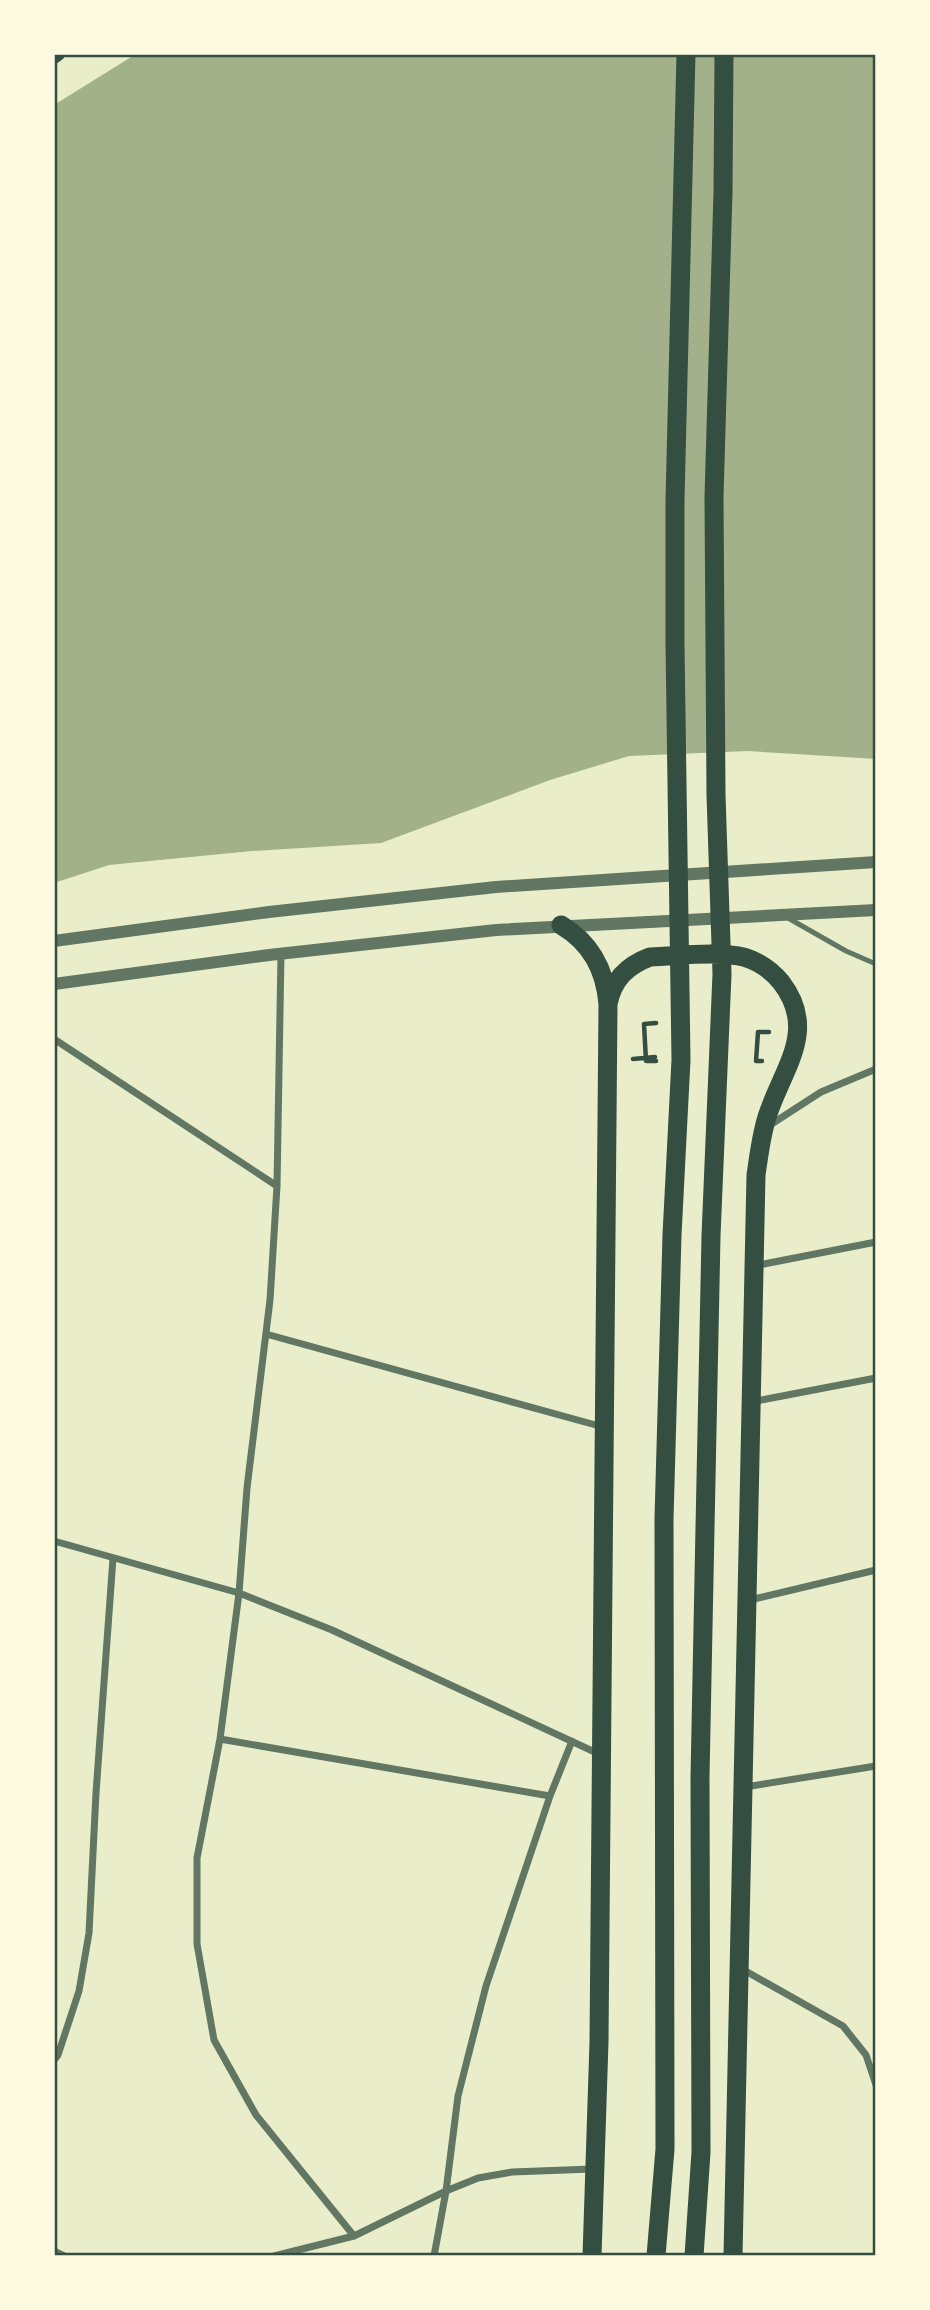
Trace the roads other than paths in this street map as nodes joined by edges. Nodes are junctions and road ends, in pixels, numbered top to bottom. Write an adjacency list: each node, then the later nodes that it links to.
1 (686, 54): 44 (highway)
2 (724, 54): 45 (highway)
3 (876, 862): 7 (street)
4 (876, 910): 5 (street)
5 (778, 914): 6 (street); 9 (lane)
6 (561, 925): 8 (street); 11 (highway)
7 (54, 941)
8 (281, 954): 10 (street); 15 (street)
9 (876, 964)
10 (54, 984)
11 (608, 1004): 14 (highway); 21 (highway)
12 (54, 1039): 15 (street)
13 (876, 1069): 14 (street)
14 (763, 1130): 17 (highway)
15 (277, 1186): 18 (street)
16 (876, 1242): 17 (street)
17 (754, 1266): 20 (highway)
18 (266, 1334): 21 (street); 25 (street)
19 (876, 1378): 20 (street)
20 (751, 1402): 26 (highway)
21 (604, 1427): 29 (highway)
22 (54, 1541): 23 (street)
23 (113, 1558): 25 (street); 34 (street)
24 (876, 1570): 26 (street)
25 (239, 1593): 27 (street); 28 (street)
26 (747, 1601): 31 (highway)
27 (220, 1739): 32 (street); 38 (street)
28 (572, 1741): 29 (street); 32 (street)
29 (601, 1755): 36 (highway)
30 (876, 1766): 31 (street)
31 (743, 1787): 33 (highway)
32 (550, 1796): 37 (street)
33 (739, 1967): 35 (street); 46 (highway)
34 (54, 2060)
35 (876, 2085)
36 (596, 2169): 37 (street); 43 (highway)
37 (446, 2191): 38 (street); 42 (street)
38 (354, 2236): 41 (street)
39 (54, 2250): 40 (street)
40 (64, 2256)
41 (274, 2256)
42 (434, 2256)
43 (592, 2256)
44 (656, 2256)
45 (694, 2256)
46 (733, 2256)

